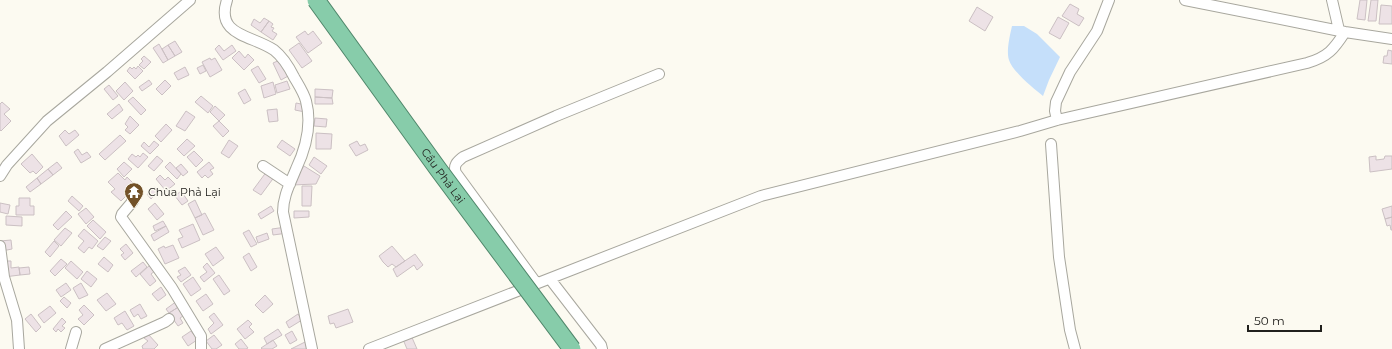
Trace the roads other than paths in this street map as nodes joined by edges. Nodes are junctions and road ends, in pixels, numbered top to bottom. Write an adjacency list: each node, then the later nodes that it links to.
1 (190, 0): 13 (street)
2 (227, 0): 14 (street)
3 (316, 0): 27 (highway, Cầu Phả Lại, bridge)
4 (1109, 0): 10 (street)
5 (1185, 0): 7 (street)
6 (1332, 0): 7 (street)
7 (1342, 31): 8 (street); 10 (street)
8 (1392, 39)
9 (659, 74): 18 (street)
10 (1057, 120): 17 (street)
11 (1051, 144): 29 (street)
12 (263, 166): 14 (street)
13 (0, 176)
14 (290, 184): 25 (street)
15 (133, 201): 24 (street)
16 (0, 246): 21 (street)
17 (550, 279): 18 (street); 28 (street)
18 (537, 284): 26 (street)
19 (169, 319): 23 (street)
20 (76, 332): 22 (street)
21 (19, 349)
22 (71, 349)
23 (106, 349)
24 (201, 349)
25 (312, 349)
26 (369, 349)
27 (572, 349)
28 (602, 349)
29 (1075, 349)

